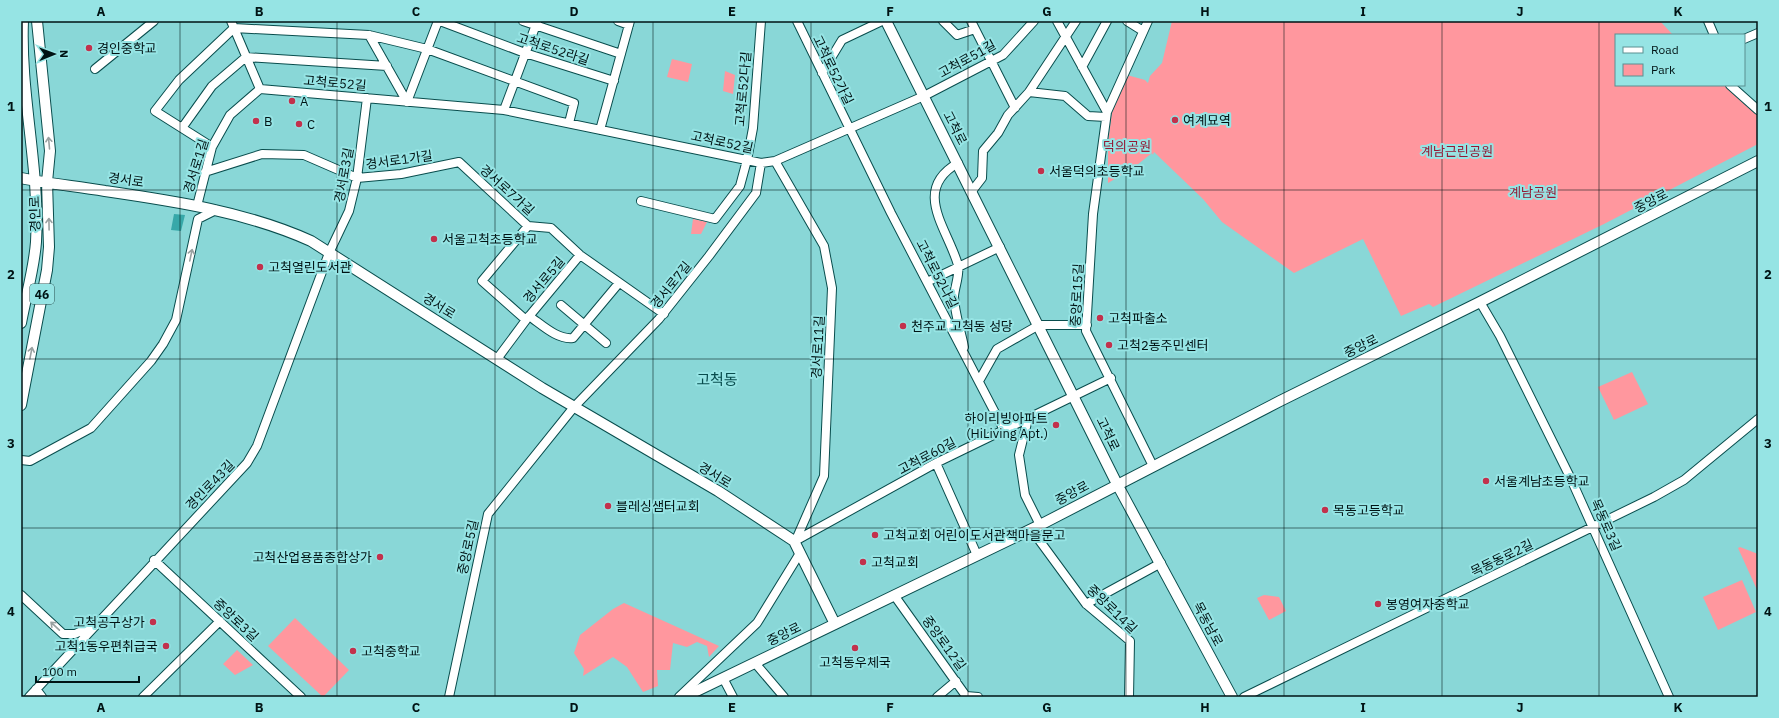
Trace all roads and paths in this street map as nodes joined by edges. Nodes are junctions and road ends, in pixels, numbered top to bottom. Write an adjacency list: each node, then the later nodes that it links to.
1 (23, 21): 30 (main road, 경인로 / 46)
2 (37, 21): 67 (main road, 경인로 / 46, one-way to 2)
3 (154, 21): 37 (street)
4 (439, 21): 29 (street); 31 (street, 고척로52라길)
5 (523, 21): 20 (street, 고척로52라길)
6 (618, 21): 19 (street)
7 (761, 21): 57 (street, 고척로52다길)
8 (796, 21): 38 (street, 고척로52가길)
9 (882, 21): 38 (street)
10 (886, 21): 45 (main road, 고척로)
11 (943, 21): 22 (street)
12 (1034, 21): 34 (street, 고척로51길)
13 (1057, 21): 27 (street)
14 (1076, 21): 27 (street)
15 (1106, 21): 36 (street)
16 (1127, 21): 23 (street)
17 (1148, 21): 23 (street, 중앙로15길)
18 (1708, 21): 25 (street)
19 (629, 23): 32 (street)
20 (537, 24): 31 (street); 32 (street, 고척로52라길)
21 (232, 25): 26 (street); 33 (street); 53 (street)
22 (973, 25): 34 (street)
23 (1143, 31): 51 (street, 중앙로15길)
24 (1758, 33): 28 (street)
25 (1714, 34)
26 (368, 35): 29 (street); 35 (street)
27 (1066, 38): 36 (street); 44 (street)
28 (1745, 39)
29 (427, 49): 40 (street); 47 (street)
30 (22, 50): 42 (main road, 경인로 / 46)
31 (526, 53): 39 (street, 고척로52라길); 40 (street)
32 (621, 54): 39 (street)
33 (246, 57): 35 (street); 43 (street); 53 (street)
34 (991, 61): 45 (street, 고척로51길); 48 (street)
35 (386, 66): 47 (street)
36 (1082, 67): 51 (street)
37 (95, 70)
38 (822, 73): 54 (street, 고척로52가길)
39 (614, 81): 55 (street)
40 (515, 82): 49 (street); 52 (street)
41 (1731, 86): 50 (street)
42 (24, 89): 66 (main road, 경인로 / 46)
43 (260, 89): 46 (street, 고척로52길); 56 (street, 경서로1길)
44 (1030, 92): 48 (street); 51 (street)
45 (924, 96): 54 (street, 고척로52길); 62 (main road, 고척로)
46 (367, 98): 47 (street, 고척로52길); 65 (street, 경서로3길)
47 (407, 102): 49 (street, 고척로52길)
48 (1015, 108): 68 (street)
49 (504, 110): 52 (street, 고척로52길)
50 (1758, 110)
51 (1106, 115): 86 (street, 중앙로15길)
52 (569, 122): 55 (street, 고척로52길)
53 (182, 128): 56 (street)
54 (849, 129): 58 (street, 고척로52길); 77 (street, 고척로52나길)
55 (600, 130): 57 (street, 고척로52길)
56 (212, 147): 63 (street, 경서로1길)
57 (747, 160): 61 (street, 고척로52길); 69 (street, 고척로52다길)
58 (776, 161): 61 (street, 고척로52길); 105 (street, 경서로11길)
59 (1758, 161): 79 (main road, 중앙로)
60 (459, 162): 65 (street, 경서로1가길); 72 (street, 경서로7가길)
61 (761, 163): 81 (street, 경서로7길)
62 (958, 163): 68 (main road, 고척로); 76 (street)
63 (205, 172): 65 (street, 경서로1가길); 70 (street, 경서로1길)
64 (21, 178): 66 (main road, 경서로)
65 (357, 178): 74 (street, 경서로3길)
66 (35, 180): 67 (main road, 경서로); 83 (main road, 경인로 / 46)
67 (47, 182): 70 (main road, 경서로); 93 (main road, 경인로 / 46, one-way to 67)
68 (972, 191): 73 (main road, 고척로)
69 (641, 201)
70 (197, 206): 71 (main road, 경서로)
71 (216, 210): 74 (main road, 경서로); 98 (street, one-way to 71)
72 (528, 226): 75 (street, 경서로7가길); 82 (street, 경서로5길)
73 (1000, 247): 76 (street); 85 (main road, 고척로)
74 (329, 253): 89 (main road, 경서로); 109 (street, 경인로43길)
75 (580, 255): 78 (street, 경서로7가길); 82 (street, 경서로5길)
76 (958, 267): 77 (street); 88 (street)
77 (927, 282): 88 (street, 고척로52나길)
78 (619, 283): 81 (street, 경서로7가길); 84 (street)
79 (1480, 302): 100 (main road, 중앙로); 103 (street, 목동로3길)
80 (561, 305): 84 (street)
81 (664, 314): 94 (street, 경서로7길)
82 (528, 318): 84 (street); 89 (street, 경서로5길)
83 (21, 323)
84 (585, 324): 87 (street)
85 (1039, 325): 86 (street); 91 (street); 92 (main road, 고척로)
86 (1086, 325): 90 (street, 중앙로15길)
87 (606, 343)
88 (965, 356): 91 (street, 고척로52나길)
89 (497, 359): 94 (main road, 경서로)
90 (1111, 378): 92 (street); 100 (street, 중앙로15길)
91 (979, 381): 97 (street, 고척로52나길)
92 (1075, 396): 95 (street, 고척로60길); 101 (main road, 고척로)
93 (21, 405)
94 (574, 407): 105 (main road, 경서로); 126 (street, 중앙로5길)
95 (1028, 419): 97 (street, 고척로60길); 102 (street, 중앙로14길)
96 (1758, 419): 103 (street, 목동동로2길)
97 (1004, 430): 99 (street, 고척로60길)
98 (21, 460)
99 (936, 463): 105 (street, 고척로60길); 108 (street)
100 (1153, 466): 101 (main road, 중앙로)
101 (1118, 484): 102 (main road, 중앙로); 110 (main road, 목동남로)
102 (1036, 527): 108 (main road, 중앙로); 113 (street, 중앙로14길)
103 (1594, 527): 104 (street, 목동동로2길); 137 (street, 목동로3길)
104 (1581, 533): 106 (street); 136 (street, 목동동로2길)
105 (795, 542): 107 (main road)
106 (1559, 550)
107 (800, 553): 116 (main road); 127 (street)
108 (977, 555): 112 (main road, 중앙로)
109 (154, 560): 114 (street, 경인로43길); 115 (street, 중앙로3길)
110 (1161, 563): 113 (street); 135 (main road, 목동남로)
111 (21, 595): 114 (street, one-way to 111)
112 (894, 595): 116 (main road, 중앙로); 119 (street, 중앙로12길)
113 (1086, 604): 134 (street, 중앙로14길)
114 (101, 621): 120 (street, 경인로43길)
115 (220, 621): 124 (street); 125 (street, 중앙로3길)
116 (835, 624): 117 (main road, 중앙로)
117 (755, 663): 118 (main road, 중앙로); 130 (street)
118 (723, 678): 128 (main road, 중앙로); 129 (street)
119 (956, 681): 131 (street); 132 (street, 중앙로12길)
120 (36, 689): 122 (street, 경인로43길); 123 (street)
121 (1269, 691): 136 (street)
122 (29, 697)
123 (42, 697)
124 (143, 697)
125 (301, 697)
126 (449, 697)
127 (680, 697)
128 (684, 697)
129 (733, 697)
130 (784, 697)
131 (937, 697)
132 (965, 697): 133 (street, 중앙로12길)
133 (978, 697)
134 (1129, 697)
135 (1232, 697)
136 (1244, 697)
137 (1669, 697)

